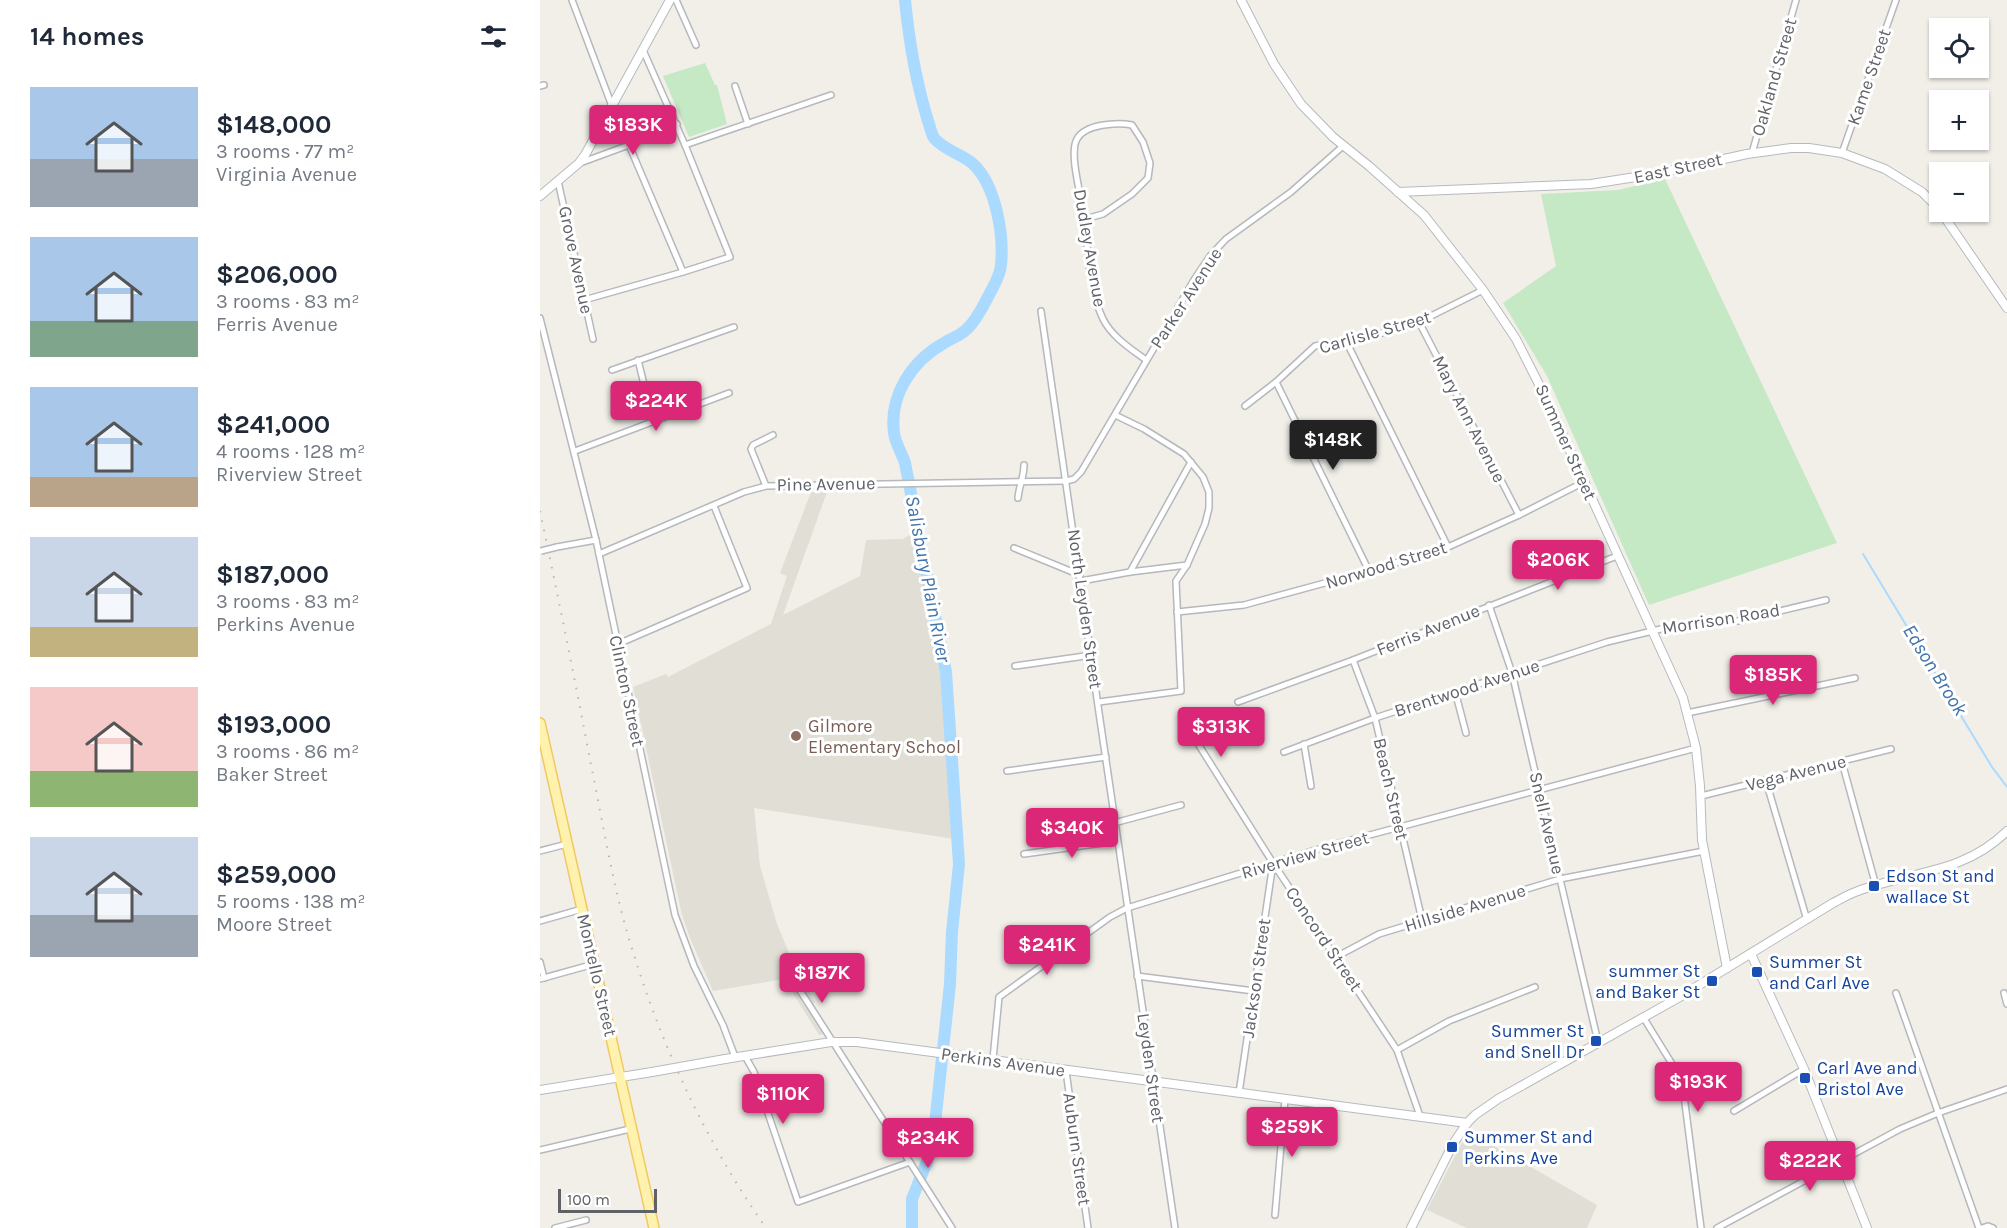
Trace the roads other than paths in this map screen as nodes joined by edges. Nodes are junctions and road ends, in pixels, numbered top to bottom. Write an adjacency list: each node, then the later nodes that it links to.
1 (572, 0): 11 (street)
2 (669, 0): 8 (street)
3 (676, 0): 7 (street)
4 (1241, 0): 16 (street, Summer Street)
5 (1796, 0): 17 (street, Oakland Street)
6 (1896, 0): 18 (street, Kame Street)
7 (696, 45)
8 (643, 50): 11 (street); 12 (street)
9 (735, 86): 13 (street)
10 (831, 95): 13 (street)
11 (612, 107): 19 (street)
12 (677, 124): 14 (street); 15 (street)
13 (748, 124): 15 (street)
14 (629, 145): 19 (street); 26 (street)
15 (685, 145): 26 (street)
16 (1343, 146): 21 (street, Summer Street); 37 (street, Parker Avenue)
17 (1752, 153): 18 (street, East Street); 21 (street, East Street)
18 (1842, 153): 23 (street, East Street)
19 (579, 163): 20 (street)
20 (558, 181): 22 (street); 28 (street, Grove Avenue)
21 (1398, 192): 27 (street, Summer Street)
22 (540, 196)
23 (1929, 199)
24 (1085, 219): 24 (street, Dudley Avenue); 37 (street, Dudley Avenue)
25 (1948, 222): 29 (street, East Street)
26 (683, 273): 28 (street)
27 (1483, 290): 32 (street, Carlisle Street); 50 (street, Summer Street)
28 (584, 300): 34 (street, Grove Avenue)
29 (2007, 308)
30 (1041, 311): 49 (street, North Leyden Street)
31 (540, 318): 45 (street, Clinton Street)
32 (1419, 322): 35 (street, Carlisle Street); 54 (street, Mary Ann Avenue)
33 (734, 327): 36 (street)
34 (593, 339)
35 (1346, 341): 39 (street, Carlisle Street); 56 (street)
36 (638, 360): 38 (street); 43 (street)
37 (1146, 360): 42 (street, Parker Avenue)
38 (612, 370)
39 (1276, 382): 41 (street, Carlisle Street); 62 (street)
40 (729, 393): 43 (street)
41 (1245, 406)
42 (1115, 415): 46 (street); 49 (street, Parker Avenue)
43 (653, 421): 45 (street)
44 (773, 435): 51 (street)
45 (575, 451): 55 (street, Clinton Street)
46 (1191, 462): 61 (street); 63 (street)
47 (1024, 465): 48 (street)
48 (1021, 481): 49 (street, Pine Avenue); 51 (street, Pine Avenue); 52 (street)
49 (1066, 481): 64 (street, North Leyden Street)
50 (1584, 482): 54 (street, Norwood Street); 60 (street, Summer Street)
51 (766, 486): 53 (street, Pine Avenue)
52 (1018, 498)
53 (714, 506): 59 (street, Pine Avenue); 69 (street)
54 (1519, 515): 56 (street, Norwood Street)
55 (596, 540): 58 (street, bridge); 59 (street, Clinton Street)
56 (1448, 547): 62 (street, Norwood Street)
57 (1014, 548): 64 (street)
58 (541, 551)
59 (599, 554): 69 (street, Clinton Street)
60 (1617, 556): 66 (street, Ferris Avenue); 68 (street, Summer Street)
61 (1186, 565): 63 (street); 67 (street)
62 (1369, 571): 67 (street, Norwood Street)
63 (1130, 572): 64 (street)
64 (1080, 578): 70 (street, North Leyden Street)
65 (1826, 600): 68 (street, Morrison Road)
66 (1490, 605): 71 (street, Ferris Avenue); 73 (street, Snell Avenue)
67 (1177, 612): 76 (street)
68 (1652, 630): 73 (street, Brentwood Avenue); 78 (street, Summer Street)
69 (618, 644): 129 (street, Clinton Street)
70 (1092, 655): 72 (street); 76 (street, North Leyden Street)
71 (1353, 660): 77 (street, Ferris Avenue); 79 (street, Beach Street)
72 (1015, 666)
73 (1512, 673): 75 (street, Brentwood Avenue); 92 (street, Snell Avenue)
74 (1855, 678): 78 (street)
75 (1455, 691): 79 (street, Brentwood Avenue); 81 (street)
76 (1099, 702): 87 (street, North Leyden Street)
77 (1238, 702)
78 (1687, 713): 84 (street, Summer Street)
79 (1375, 718): 83 (street, Brentwood Avenue); 96 (street, Beach Street)
80 (540, 723): 99 (main road, Montello Street)
81 (1466, 734)
82 (1195, 739): 103 (street, Concord Street)
83 (1304, 744): 86 (street, Brentwood Avenue); 91 (street)
84 (1696, 748): 92 (street, Riverview Street); 93 (street, Summer Street)
85 (1891, 749): 88 (street, Vega Avenue)
86 (1284, 752)
87 (1106, 757): 89 (street); 95 (street, North Leyden Street)
88 (1842, 762): 90 (street, Vega Avenue); 105 (street)
89 (1007, 771)
90 (1766, 781): 93 (street, Vega Avenue); 109 (street)
91 (1311, 786)
92 (1539, 791): 96 (street, Riverview Street); 104 (street, Snell Avenue)
93 (1701, 796): 101 (street, Summer Street)
94 (1182, 805): 95 (street)
95 (1114, 823): 98 (street, North Leyden Street)
96 (1399, 828): 103 (street, Riverview Street); 108 (street, Beach Street)
97 (2007, 831): 105 (street)
98 (1117, 841): 102 (street); 106 (street, North Leyden Street)
99 (567, 844): 100 (street); 107 (main road, Montello Street)
100 (540, 851)
101 (1704, 851): 104 (street, Hillside Avenue); 115 (street, Summer Street)
102 (1024, 854)
103 (1273, 863): 106 (street, Riverview Street); 112 (street, Concord Street); 120 (street, Jackson Street)
104 (1560, 879): 108 (street, Hillside Avenue); 126 (street, Snell Avenue)
105 (1876, 886): 109 (street)
106 (1127, 908): 116 (street, Leyden Street); 130 (street, Riverview Street)
107 (582, 909): 110 (street); 114 (main road, Montello Street)
108 (1422, 920): 112 (street, Hillside Avenue)
109 (1807, 920): 111 (street)
110 (540, 921)
111 (1751, 954): 115 (street); 131 (street)
112 (1336, 957): 127 (street, Concord Street)
113 (540, 962): 117 (street)
114 (594, 964): 117 (street); 133 (main road, Montello Street)
115 (1727, 968): 124 (street)
116 (1137, 976): 120 (street); 134 (street, Leyden Street)
117 (542, 978)
118 (792, 978): 125 (street)
119 (1535, 987): 127 (street)
120 (1254, 991): 137 (street, Jackson Street)
121 (1896, 993): 140 (street)
122 (2004, 993): 123 (street)
123 (2007, 1004)
124 (1643, 1017): 126 (street); 155 (street)
125 (831, 1041): 128 (street, Perkins Avenue); 130 (street, Perkins Avenue); 146 (street)
126 (1598, 1042): 142 (street)
127 (1397, 1050): 141 (street, Concord Street)
128 (745, 1056): 129 (street, Perkins Avenue); 146 (street)
129 (735, 1057): 133 (street, Perkins Avenue, bridge)
130 (993, 1059): 132 (street, Perkins Avenue)
131 (1804, 1070): 139 (street); 145 (street)
132 (1066, 1071): 134 (street, Perkins Avenue); 152 (street, Auburn Street)
133 (620, 1077): 136 (street, Perkins Avenue); 143 (main road, Montello Street)
134 (1153, 1082): 137 (street, Perkins Avenue); 153 (street, Leyden Street)
135 (2007, 1089): 140 (street)
136 (540, 1090)
137 (1239, 1093): 138 (street, Perkins Avenue)
138 (1285, 1099): 141 (street, Perkins Avenue); 147 (street)
139 (1734, 1111)
140 (1938, 1113): 145 (street); 158 (street)
141 (1420, 1116): 142 (street, Perkins Avenue)
142 (1467, 1122): 154 (street)
143 (630, 1129): 144 (street); 150 (main road, Montello Street)
144 (540, 1150)
145 (1841, 1161): 156 (street); 157 (street)
146 (910, 1162): 151 (street)
147 (1275, 1215)
148 (586, 1220): 149 (street)
149 (555, 1228)
150 (654, 1228)
151 (952, 1228)
152 (1088, 1228)
153 (1174, 1228)
154 (1411, 1228)
155 (1701, 1228)
156 (1717, 1228)
157 (1866, 1228)
158 (1980, 1228): 159 (street)
159 (1993, 1228)

